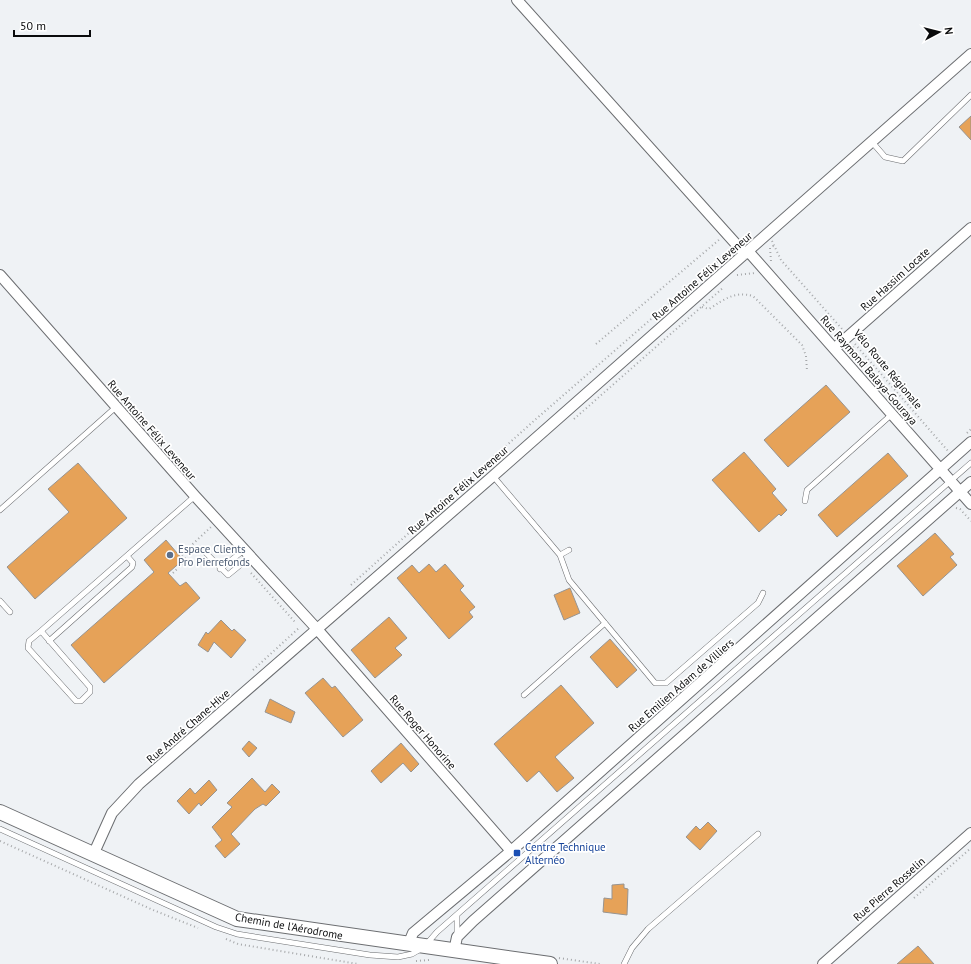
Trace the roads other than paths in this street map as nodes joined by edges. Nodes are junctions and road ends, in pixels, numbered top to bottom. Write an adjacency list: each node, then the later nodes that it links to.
1 (517, 0): 6 (street, Rue Raymond Balaya-Gouraya)
2 (971, 54): 4 (street, Rue Antoine Félix Leveneur)
3 (971, 95): 4 (lane)
4 (872, 142): 6 (street, Rue Antoine Félix Leveneur)
5 (971, 228): 8 (street, Rue Hassim Locate)
6 (746, 252): 8 (street, Rue Raymond Balaya-Gouraya); 14 (street, Rue Antoine Félix Leveneur)
7 (0, 275): 9 (street, Rue Antoine Félix Leveneur)
8 (835, 348): 10 (street, Rue Raymond Balaya-Gouraya)
9 (116, 407): 18 (street, Rue Antoine Félix Leveneur); 21 (lane)
10 (891, 415): 13 (street, Rue Raymond Balaya-Gouraya); 19 (lane)
11 (968, 438): 13 (street, Rue Emilien Adam de Villiers)
12 (971, 463): 15 (lane)
13 (940, 471): 15 (street, Rue Raymond Balaya-Gouraya); 40 (street, Rue Emilien Adam de Villiers)
14 (493, 476): 25 (lane); 32 (street, Rue Antoine Félix Leveneur)
15 (950, 481): 17 (street, Rue Raymond Balaya-Gouraya); 42 (lane)
16 (971, 482): 17 (street)
17 (961, 492): 20 (street, Rue Raymond Balaya-Gouraya); 43 (street)
18 (195, 496): 24 (street, Rue Antoine Félix Leveneur); 26 (lane)
19 (805, 501)
20 (971, 504)
21 (0, 510)
22 (569, 550): 25 (lane)
23 (205, 552): 27 (lane)
24 (247, 554): 27 (lane); 27 (lane); 32 (street, Rue Antoine Félix Leveneur)
25 (560, 555): 31 (lane)
26 (127, 556): 33 (lane); 34 (lane)
27 (220, 569)
28 (763, 593): 31 (lane)
29 (0, 601): 30 (lane)
30 (10, 612)
31 (605, 623): 35 (lane)
32 (317, 629): 40 (street, Rue Roger Honorine); 41 (street, Rue André Chane-Hive)
33 (41, 631): 34 (lane); 34 (lane)
34 (49, 641)
35 (524, 695)
36 (0, 812): 41 (main road, Chemin de l'Aérodrome)
37 (0, 830): 45 (lane)
38 (971, 833): 49 (street, Rue Pierre Rosselin)
39 (758, 834): 48 (lane)
40 (511, 851): 44 (street, Rue Emilien Adam de Villiers)
41 (93, 855): 44 (main road, Chemin de l'Aérodrome)
42 (457, 915): 43 (lane); 45 (lane)
43 (457, 936): 46 (street)
44 (408, 945): 45 (main road, Chemin de l'Aérodrome)
45 (424, 947): 46 (main road, Chemin de l'Aérodrome)
46 (448, 950): 47 (main road, Chemin de l'Aérodrome)
47 (552, 961)
48 (624, 964)
49 (823, 964)

